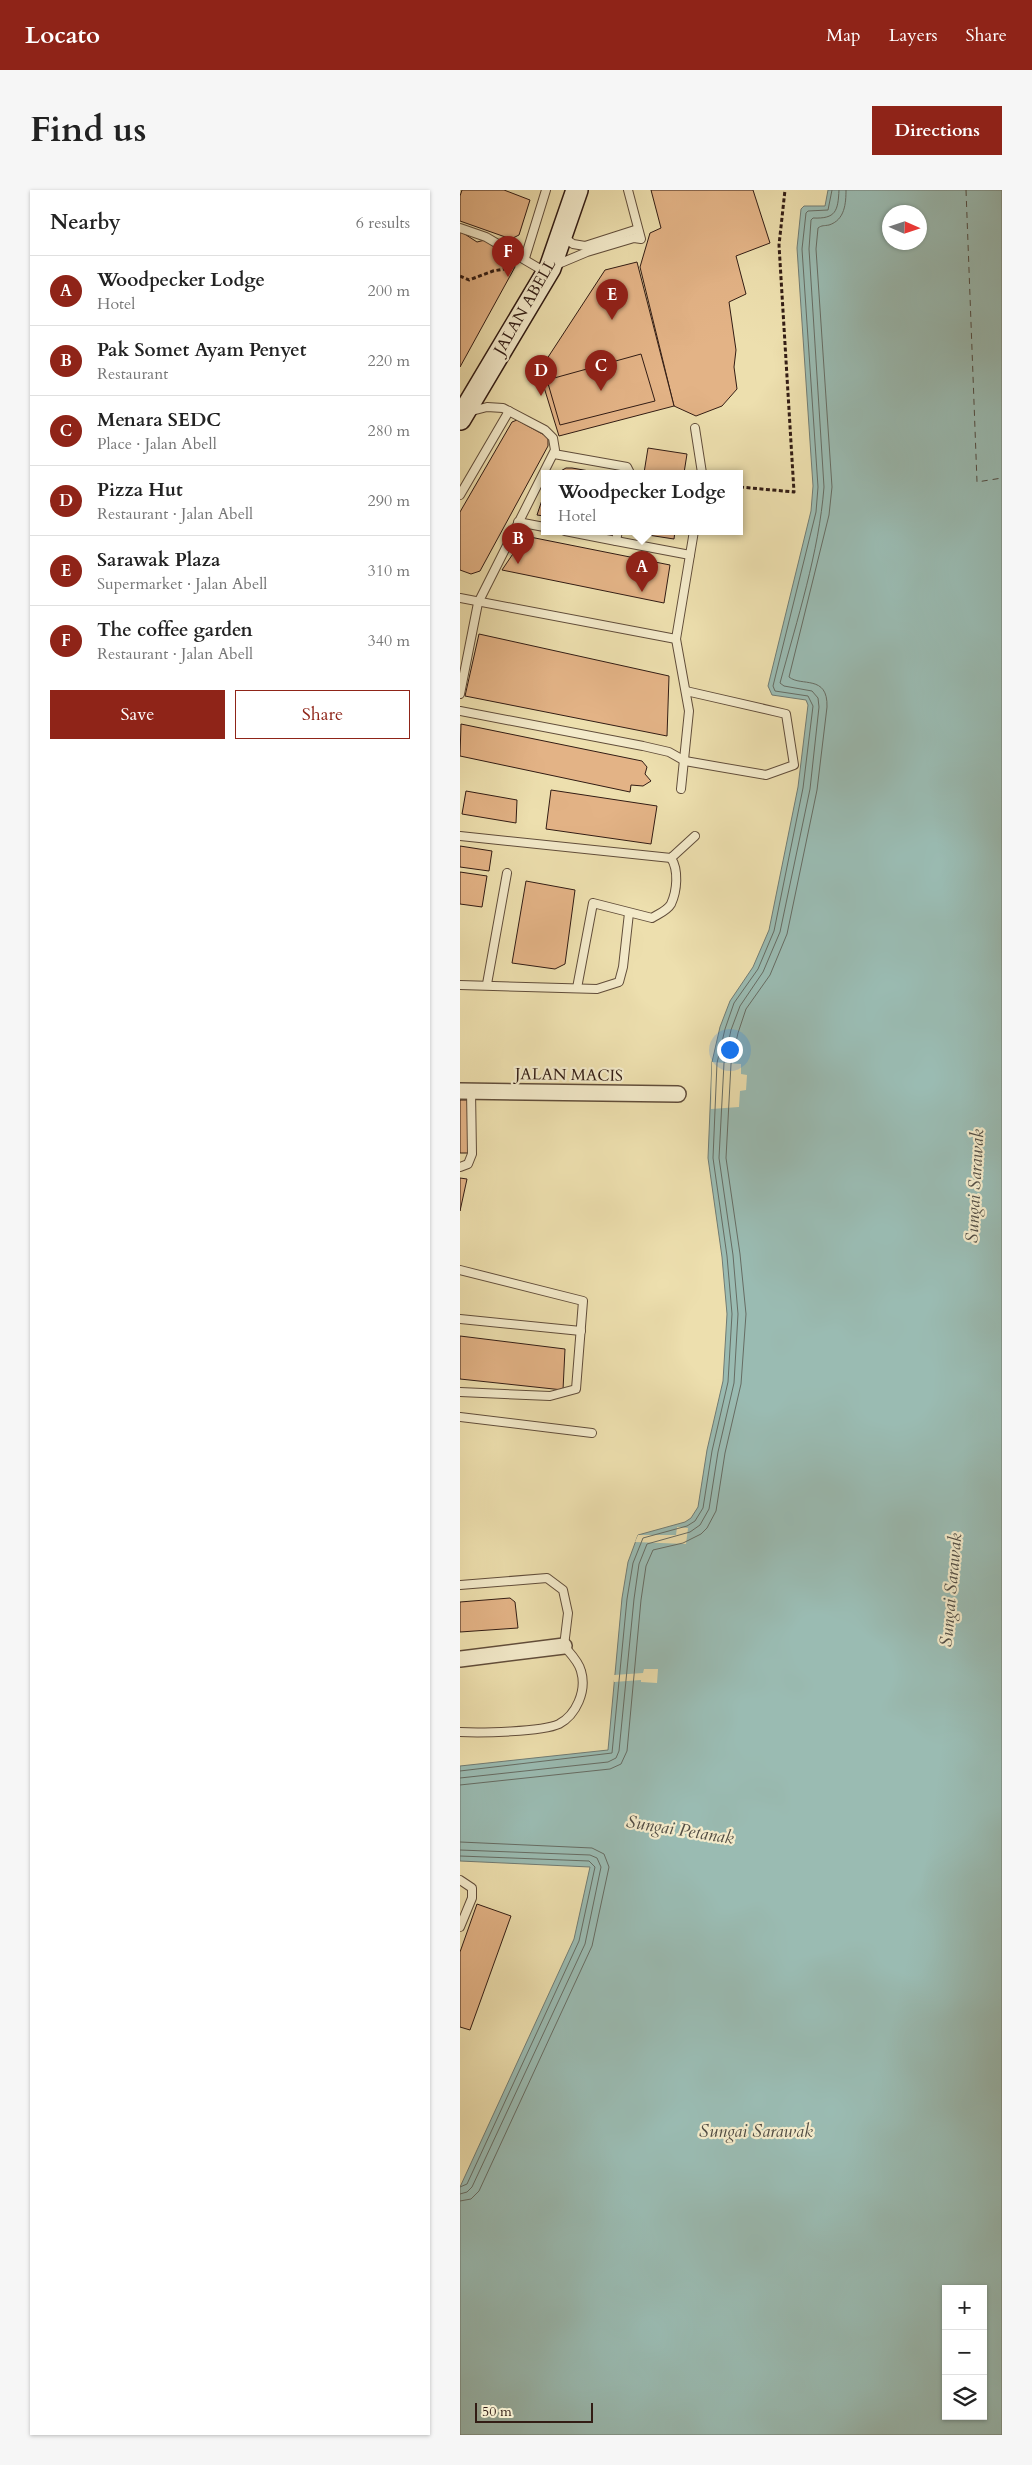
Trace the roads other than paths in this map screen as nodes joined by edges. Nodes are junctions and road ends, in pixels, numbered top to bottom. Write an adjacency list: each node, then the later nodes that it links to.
1 (546, 190): 8 (lane)
2 (570, 190): 6 (main road)
3 (576, 190): 6 (main road, JALAN ABELL)
4 (628, 190): 7 (lane)
5 (460, 228): 8 (lane)
6 (564, 229): 7 (lane); 9 (main road, JALAN ABELL)
7 (638, 229): 9 (lane)
8 (525, 258): 9 (lane)
9 (548, 270): 11 (main road, JALAN ABELL)
10 (509, 411): 11 (lane); 13 (lane); 18 (lane)
11 (462, 416)
12 (695, 428): 16 (lane)
13 (554, 454): 14 (lane); 15 (lane)
14 (546, 470)
15 (628, 470)
16 (702, 470)
17 (541, 479): 19 (lane)
18 (460, 495)
19 (518, 522): 20 (lane); 27 (lane)
20 (541, 526)
21 (585, 535): 24 (lane)
22 (617, 535): 24 (lane)
23 (693, 535): 25 (lane)
24 (616, 541): 25 (lane)
25 (690, 554): 28 (lane)
26 (460, 598): 27 (lane)
27 (478, 603): 28 (lane); 30 (lane)
28 (676, 639): 29 (lane)
29 (686, 691): 32 (lane); 32 (lane)
30 (460, 694)
31 (460, 711): 32 (lane)
32 (685, 761): 33 (lane)
33 (681, 788)
34 (460, 836): 36 (lane)
35 (696, 836): 36 (lane)
36 (671, 858): 38 (lane)
37 (507, 873): 39 (lane)
38 (629, 913): 41 (lane); 41 (lane)
39 (487, 984): 40 (lane); 41 (lane)
40 (460, 985)
41 (577, 988)
42 (465, 1091): 43 (street, JALAN MACIS); 44 (lane)
43 (678, 1094)
44 (460, 1167)
45 (460, 1270): 47 (lane)
46 (460, 1320): 47 (lane)
47 (581, 1331): 48 (lane)
48 (460, 1392)
49 (460, 1417): 50 (lane)
50 (592, 1433)
51 (460, 1584): 52 (lane)
52 (564, 1646): 53 (street); 54 (lane)
53 (460, 1658)
54 (460, 1732)
55 (460, 1880): 56 (lane)
56 (460, 1927)

